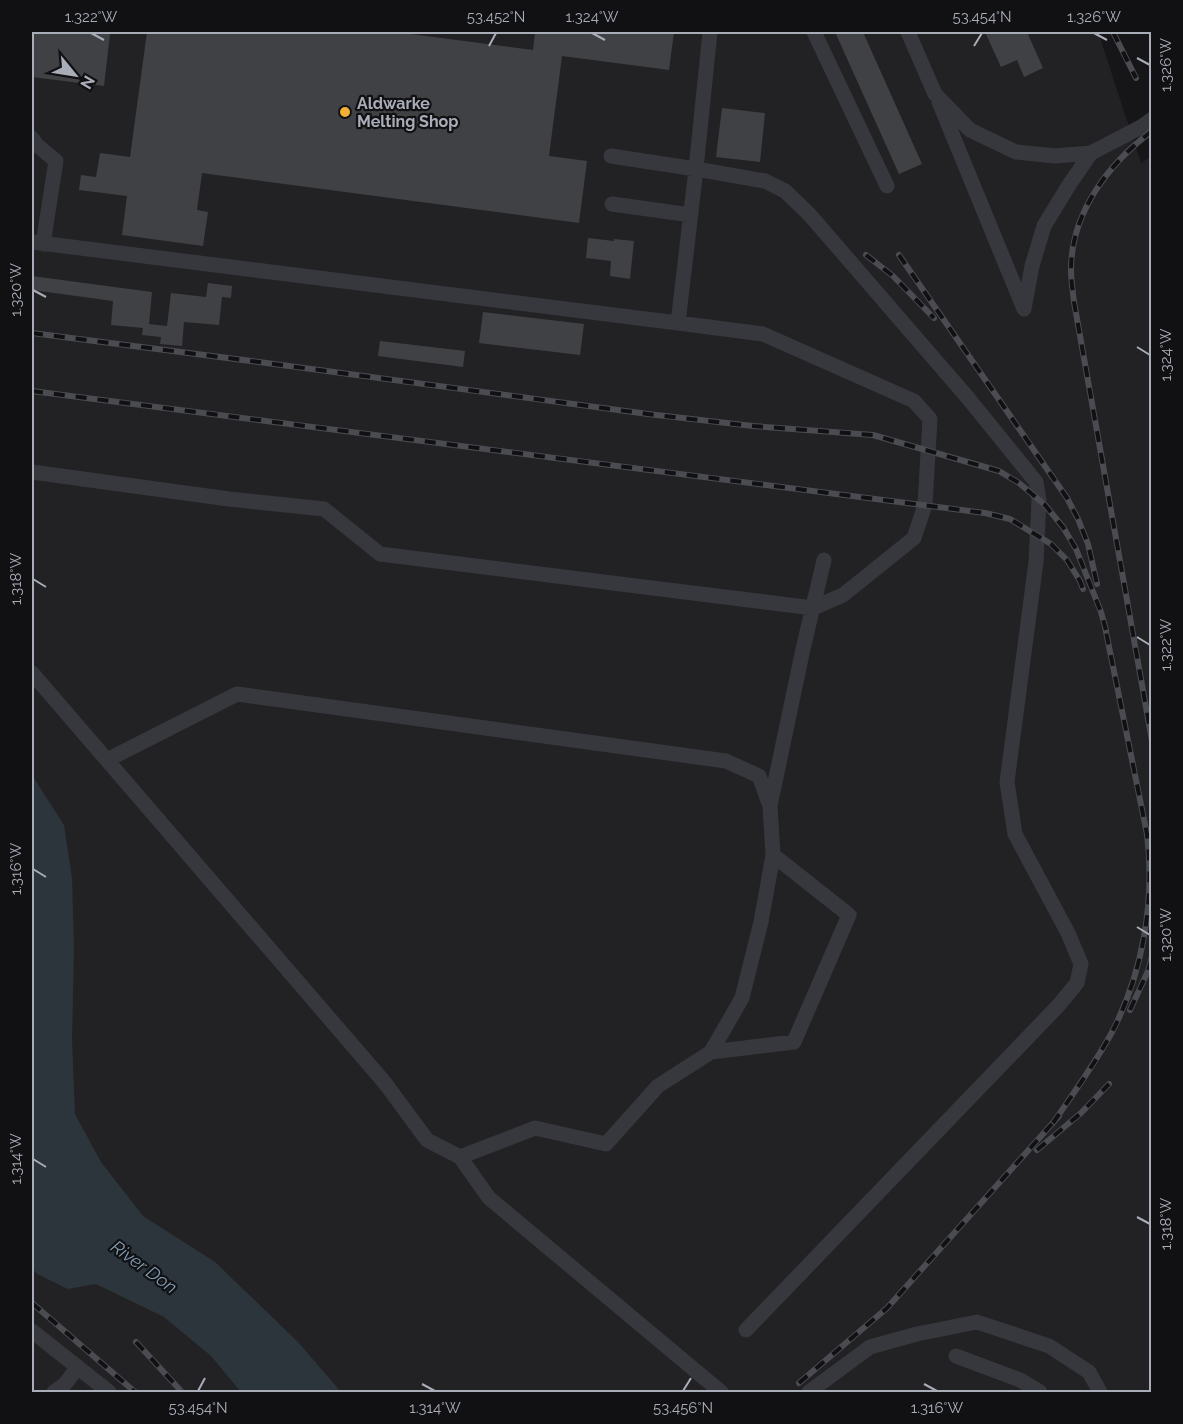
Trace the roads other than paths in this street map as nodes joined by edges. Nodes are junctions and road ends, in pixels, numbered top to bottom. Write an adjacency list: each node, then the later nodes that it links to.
1 (710, 32): 9 (lane)
2 (814, 32): 10 (lane)
3 (908, 32): 4 (lane)
4 (935, 94): 7 (lane); 7 (lane)
5 (1146, 123): 7 (lane)
6 (32, 138): 13 (lane)
7 (1091, 153)
8 (611, 156): 9 (lane)
9 (696, 169): 12 (lane); 24 (lane)
10 (887, 186)
11 (612, 204): 12 (lane)
12 (691, 215): 14 (lane)
13 (37, 243): 14 (lane)
14 (678, 323): 17 (lane)
15 (32, 472): 17 (lane)
16 (824, 560): 17 (lane)
17 (813, 608): 20 (lane)
18 (32, 673): 19 (lane)
19 (107, 760): 20 (lane); 23 (lane)
20 (770, 806): 21 (lane)
21 (773, 855): 22 (lane); 22 (lane)
22 (711, 1052): 23 (lane)
23 (460, 1157): 30 (lane)
24 (746, 1330)
25 (33, 1336): 27 (lane)
26 (956, 1356): 32 (lane)
27 (78, 1367): 28 (lane); 29 (lane)
28 (54, 1392)
29 (109, 1392)
30 (721, 1392)
31 (809, 1392): 33 (lane)
32 (1041, 1392)
33 (1100, 1392)

